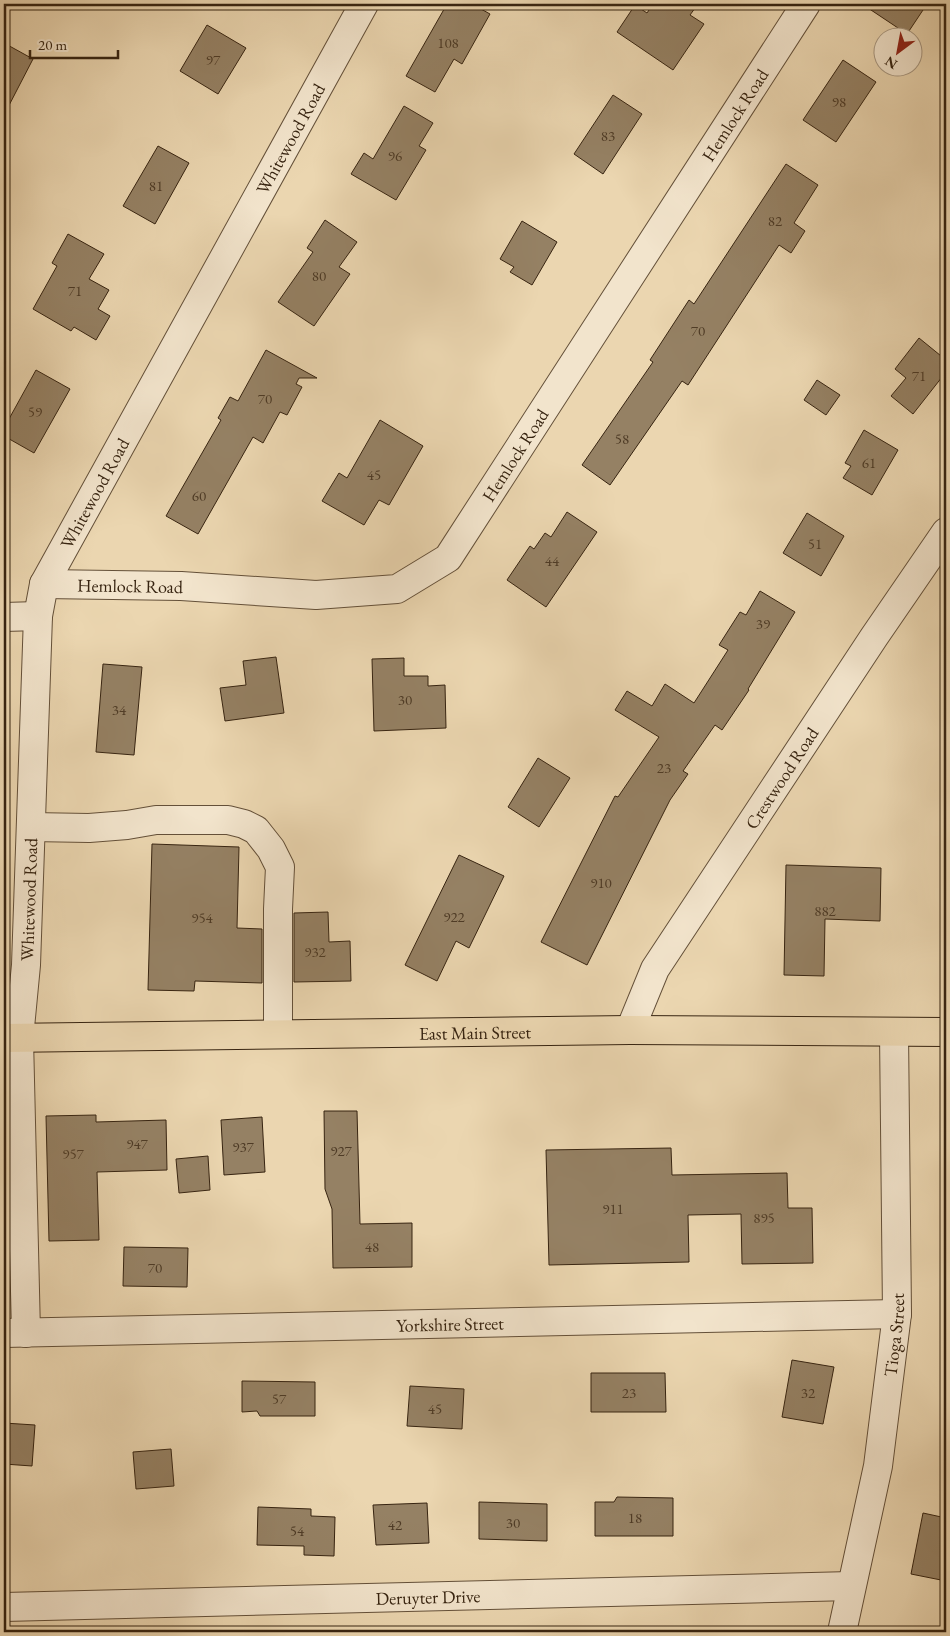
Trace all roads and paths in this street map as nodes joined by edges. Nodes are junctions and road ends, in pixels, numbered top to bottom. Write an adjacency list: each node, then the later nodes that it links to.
1 (364, 4): 4 (street, Whitewood Road)
2 (806, 4): 4 (street, Hemlock Road)
3 (946, 532): 8 (street, Crestwood Road)
4 (44, 584): 5 (street, Whitewood Road)
5 (38, 616): 6 (street); 7 (street, Whitewood Road)
6 (4, 617)
7 (31, 827): 11 (street); 12 (street, Whitewood Road)
8 (630, 1030): 9 (highway, East Main Street); 11 (highway, East Main Street)
9 (894, 1032): 10 (highway, East Main Street); 13 (street, Tioga Street)
10 (946, 1032)
11 (278, 1034): 12 (highway, East Main Street)
12 (11, 1038): 14 (street, Whitewood Road)
13 (897, 1314): 14 (street, Yorkshire Street); 15 (street, Tioga Street)
14 (15, 1333)
15 (852, 1586): 16 (street, Deruyter Drive); 17 (street, Tioga Street)
16 (4, 1607)
17 (842, 1632)

